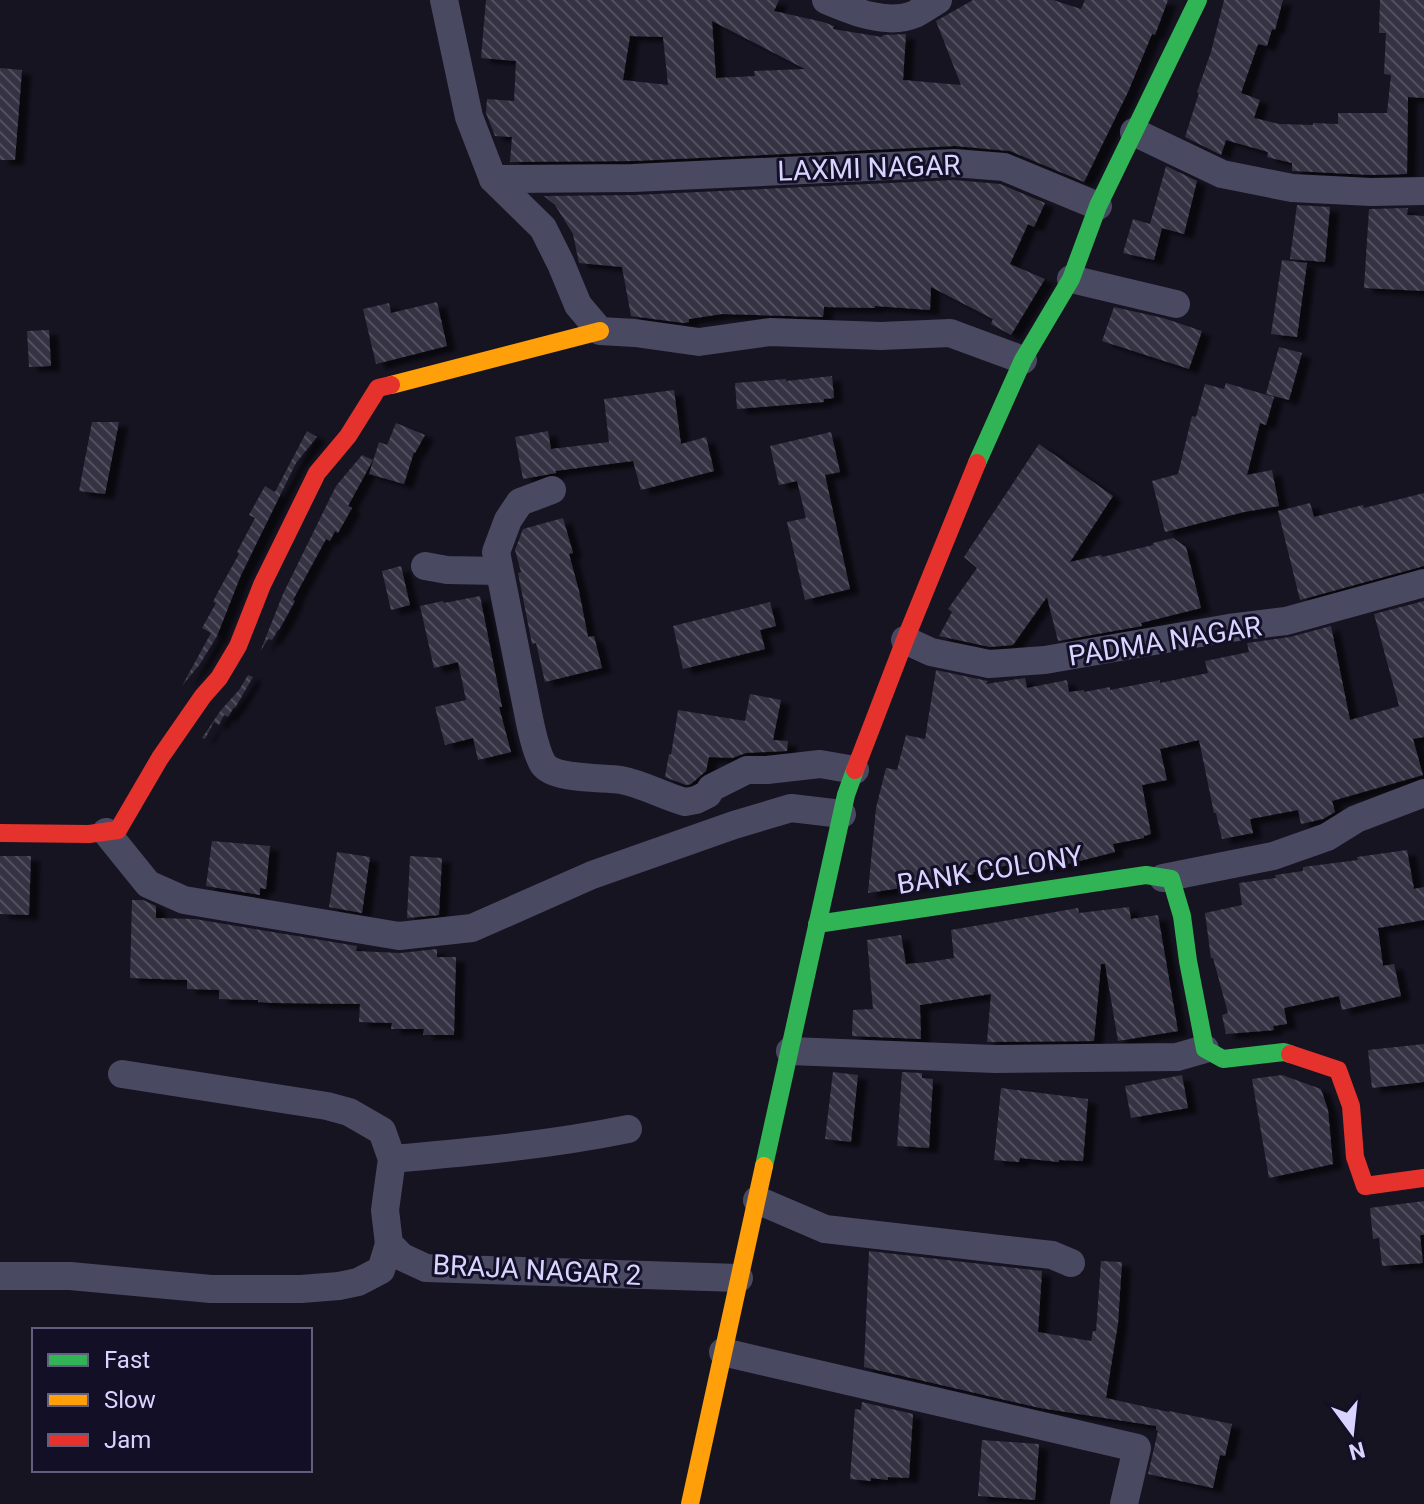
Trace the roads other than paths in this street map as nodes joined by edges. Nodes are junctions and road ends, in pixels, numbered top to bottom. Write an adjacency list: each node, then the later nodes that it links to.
1 (444, 0): 6 (street)
2 (826, 0): 3 (street)
3 (938, 0)
4 (1198, 0): 5 (street)
5 (1134, 132): 7 (street); 8 (street)
6 (493, 179): 8 (street, LAXMI NAGAR); 11 (street)
7 (1424, 191)
8 (1098, 206): 9 (street)
9 (1071, 279): 10 (street); 12 (street)
10 (1176, 304)
11 (600, 331): 12 (street); 21 (street)
12 (1023, 360): 17 (street)
13 (552, 490): 15 (street)
14 (425, 566): 15 (street)
15 (499, 571): 18 (street)
16 (1424, 583): 17 (street, PADMA NAGAR)
17 (905, 640): 18 (street)
18 (855, 770): 20 (street)
19 (1424, 793): 23 (street)
20 (842, 814): 21 (street); 24 (street)
21 (106, 832): 22 (street)
22 (0, 833)
23 (1167, 878): 24 (street, BANK COLONY); 25 (street)
24 (817, 924): 26 (street)
25 (1205, 1049): 26 (street); 30 (street)
26 (790, 1051): 31 (street)
27 (122, 1074): 29 (street)
28 (628, 1129): 29 (street)
29 (392, 1159): 32 (street)
30 (1424, 1178)
31 (757, 1200): 33 (street); 35 (street)
32 (389, 1244): 34 (street); 35 (street, BRAJA NAGAR 2)
33 (1071, 1263)
34 (0, 1276)
35 (739, 1278): 36 (street)
36 (723, 1352): 37 (street); 38 (street)
37 (690, 1504)
38 (1124, 1504)

